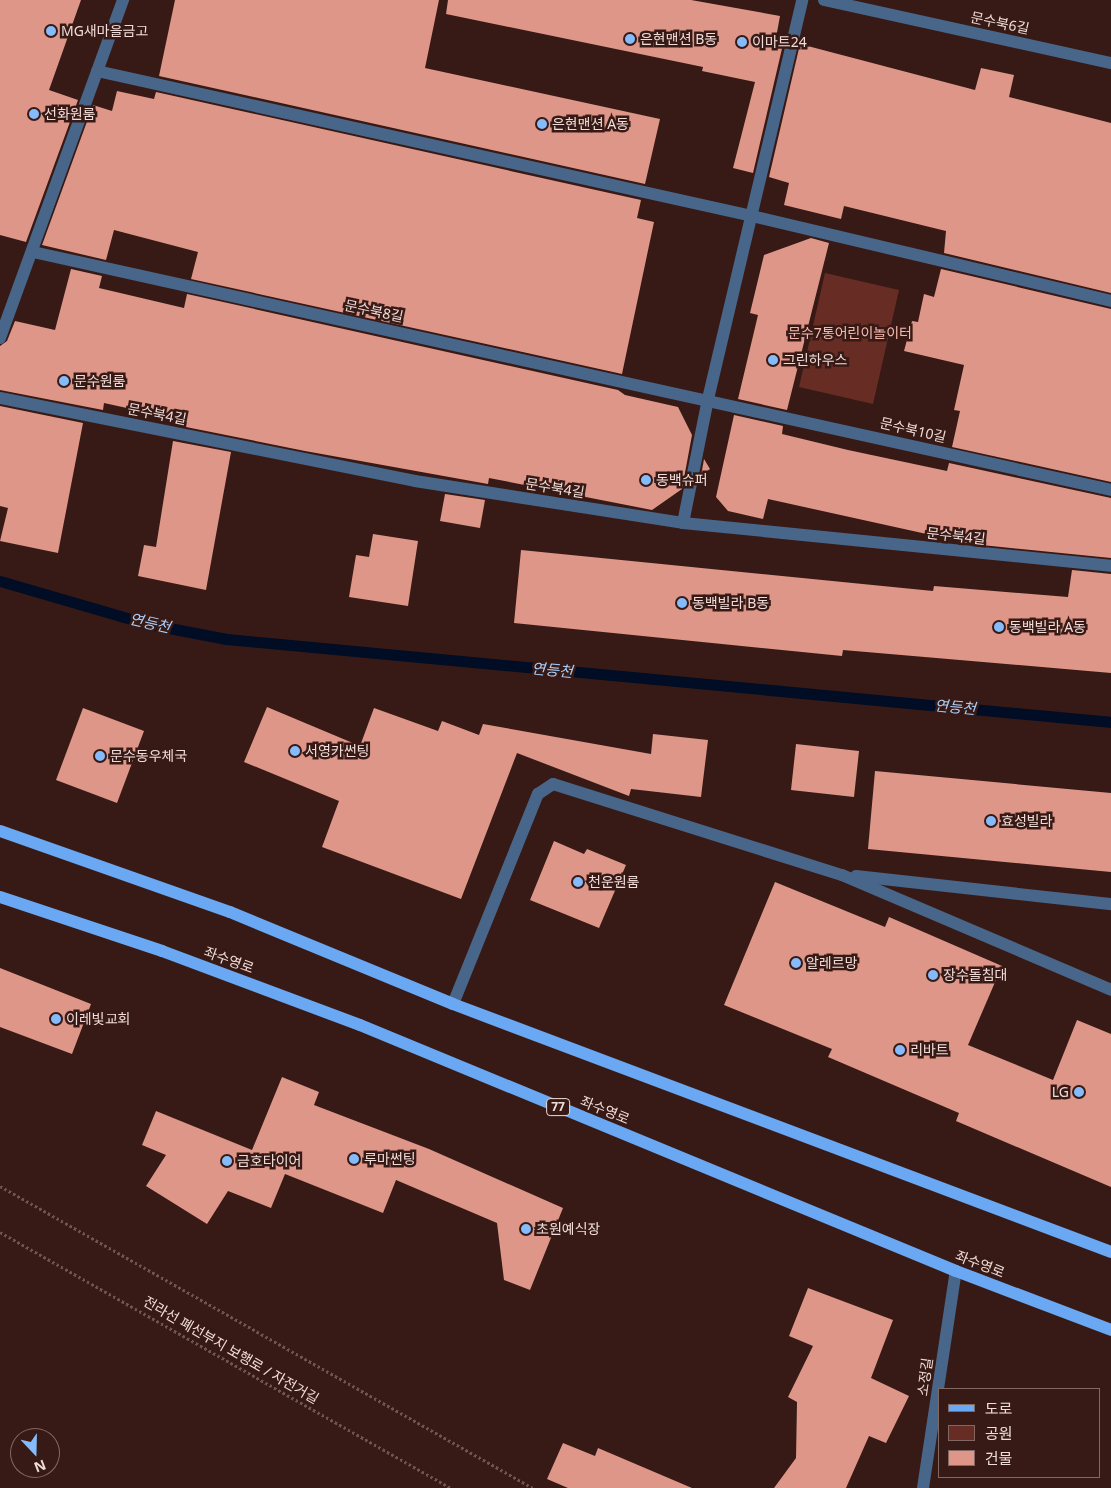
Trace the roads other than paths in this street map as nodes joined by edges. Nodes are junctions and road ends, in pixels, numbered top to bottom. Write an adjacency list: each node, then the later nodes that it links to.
1 (123, 0): 5 (street)
2 (802, 0): 6 (street)
3 (824, 0): 4 (street, 문수북6길)
4 (1111, 63)
5 (97, 71): 6 (street); 7 (street)
6 (752, 216): 8 (street); 11 (street)
7 (33, 252): 9 (street); 11 (street, 문수북8길)
8 (1111, 301)
9 (0, 338)
10 (0, 398): 13 (street, 문수북4길)
11 (708, 399): 12 (street, 문수북10길); 13 (street)
12 (1111, 490)
13 (683, 523): 14 (street, 문수북4길)
14 (1111, 566)
15 (0, 831): 20 (main road)
16 (842, 874): 18 (street); 19 (street); 20 (street)
17 (0, 897): 22 (main road, 좌수영로 / 77)
18 (1111, 904)
19 (1111, 990)
20 (453, 1004): 21 (main road)
21 (1111, 1252)
22 (956, 1271): 23 (main road, 좌수영로 / 77); 24 (street, 소정길)
23 (1111, 1330)
24 (939, 1388)
25 (938, 1393): 26 (street, 소정길)
26 (924, 1488)

